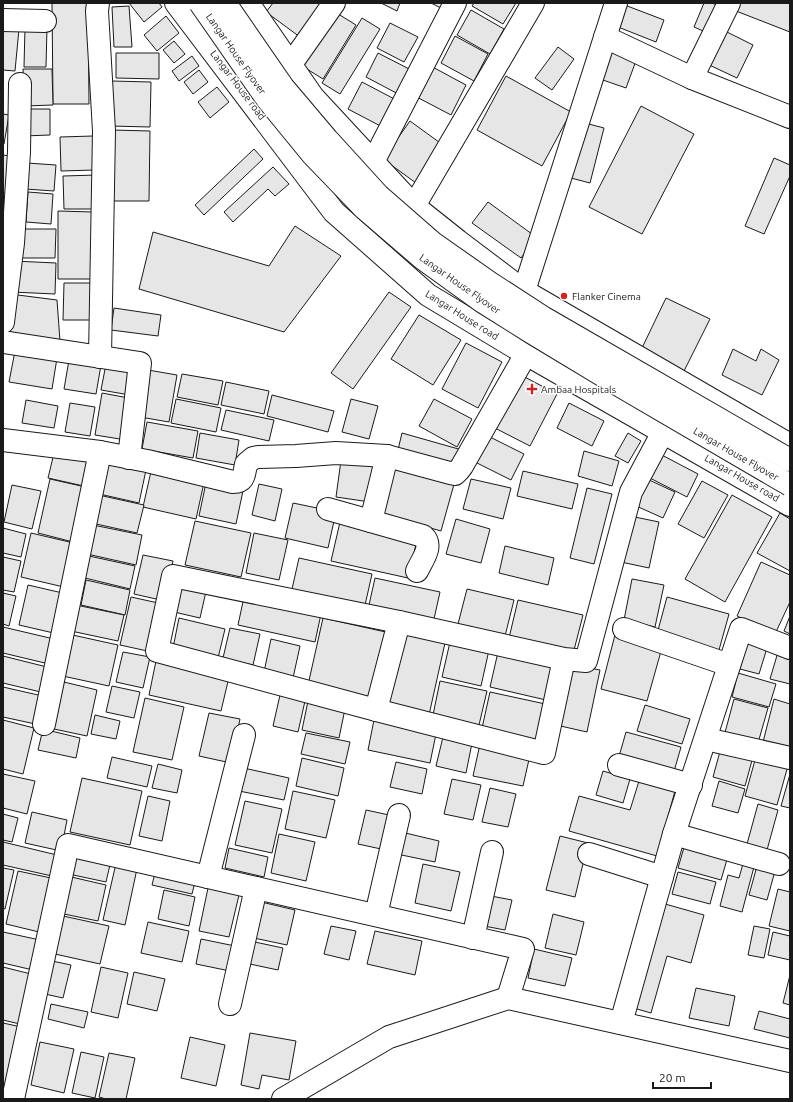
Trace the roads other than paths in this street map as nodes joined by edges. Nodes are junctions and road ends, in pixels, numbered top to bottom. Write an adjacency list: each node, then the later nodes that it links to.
1 (98, 3): 27 (main road)
2 (176, 3): 24 (main road, Langar House road)
3 (200, 3): 35 (main road, Langar House Flyover, bridge)
4 (225, 3): 34 (main road, Langar House Flyover, bridge)
5 (248, 3): 14 (main road)
6 (334, 3): 14 (main road)
7 (455, 3): 19 (main road)
8 (533, 3): 20 (main road)
9 (616, 3): 13 (main road)
10 (729, 3): 15 (main road)
11 (3, 20): 12 (main road)
12 (45, 21)
13 (605, 37): 15 (main road); 22 (main road)
14 (290, 64): 19 (main road)
15 (692, 78): 17 (main road)
16 (20, 84): 18 (main road)
17 (790, 117)
18 (11, 151): 21 (main road)
19 (373, 162): 20 (main road)
20 (414, 206): 22 (main road)
21 (8, 242): 23 (main road)
22 (517, 285): 24 (main road); 30 (main road)
23 (3, 322)
24 (481, 327): 26 (main road, Langar House road)
25 (3, 342): 27 (main road)
26 (526, 354): 28 (main road, Langar House road); 32 (main road)
27 (100, 356): 33 (main road)
28 (663, 432): 36 (main road, Langar House road); 43 (main road)
29 (3, 440): 31 (main road)
30 (790, 445)
31 (100, 452): 33 (main road); 46 (main road)
32 (387, 456): 33 (main road); 38 (main road)
33 (129, 458)
34 (790, 460)
35 (790, 485)
36 (790, 505)
37 (328, 509): 38 (main road)
38 (371, 521): 39 (main road)
39 (417, 570)
40 (399, 622): 43 (main road); 45 (main road); 45 (main road)
41 (624, 629): 44 (main road)
42 (790, 648): 44 (main road)
43 (564, 659): 45 (main road)
44 (729, 665): 48 (main road)
45 (376, 710)
46 (44, 724)
47 (244, 735): 57 (main road)
48 (706, 739): 49 (main road); 51 (main road)
49 (790, 758)
50 (619, 765): 51 (main road)
51 (691, 785): 53 (main road)
52 (399, 815): 60 (main road)
53 (674, 834): 56 (main road); 58 (main road)
54 (492, 852): 61 (main road)
55 (589, 854): 58 (main road)
56 (778, 864)
57 (208, 877): 59 (main road); 68 (main road)
58 (662, 877): 64 (main road)
59 (256, 888): 60 (main road); 63 (main road)
60 (376, 915): 61 (main road)
61 (473, 938): 62 (main road)
62 (508, 998): 64 (main road); 69 (main road)
63 (230, 1004)
64 (621, 1022): 65 (main road)
65 (790, 1061)
66 (3, 1098): 67 (main road)
67 (8, 1099)
68 (13, 1099)
69 (282, 1099)

